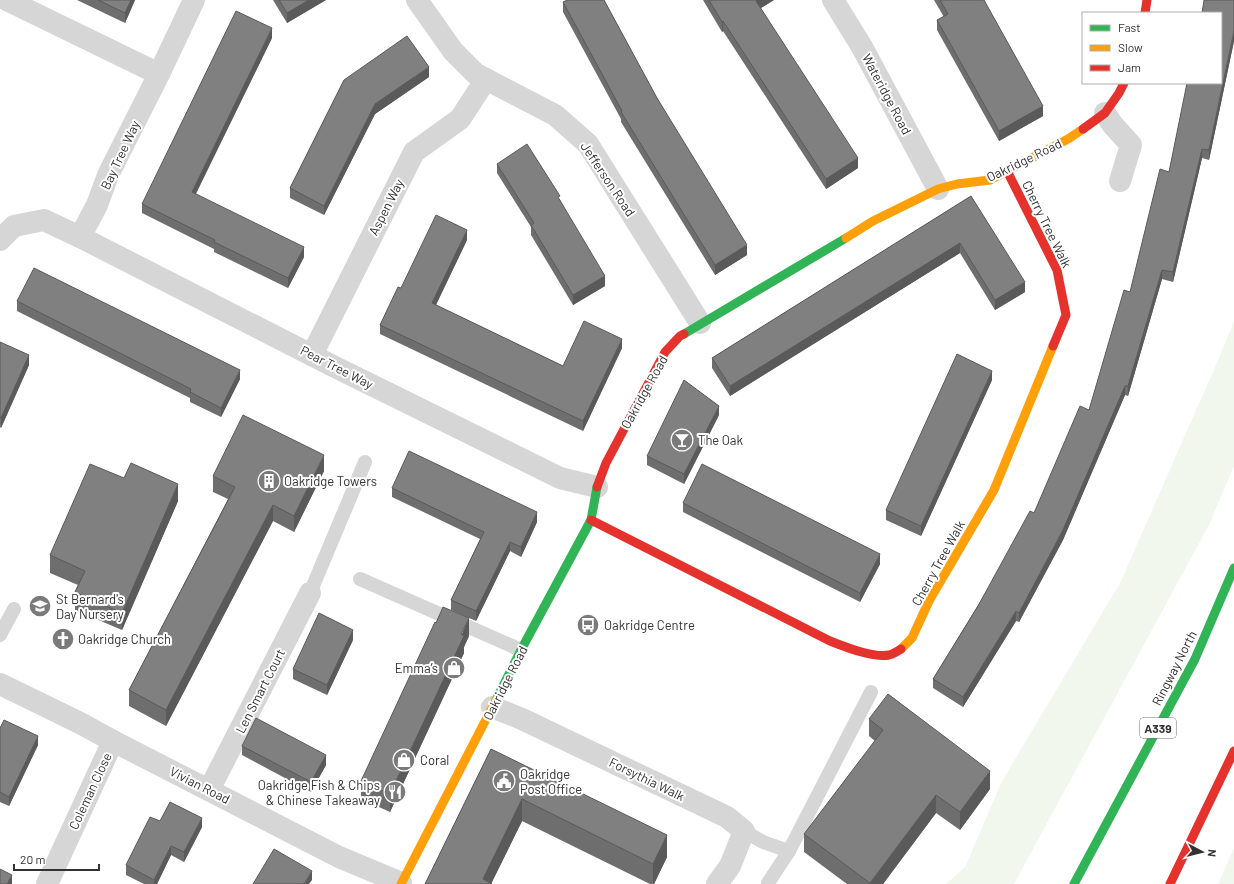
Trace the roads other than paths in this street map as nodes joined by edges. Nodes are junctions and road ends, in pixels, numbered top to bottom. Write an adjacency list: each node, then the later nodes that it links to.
1 (194, 0): 7 (street, Bay Tree Way)
2 (417, 0): 8 (street, Jefferson Road)
3 (834, 0): 13 (street, Wateridge Road)
4 (1147, 0): 6 (main road)
5 (10, 1): 7 (street)
6 (1145, 12)
7 (159, 74): 14 (street, Bay Tree Way)
8 (486, 79): 16 (street, Jefferson Road); 17 (street, Aspen Way)
9 (1124, 84): 10 (main road, Oakridge Road)
10 (1105, 113): 11 (main road, Oakridge Road); 12 (street)
11 (1007, 171): 13 (main road, Oakridge Road); 20 (main road, Cherry Tree Walk)
12 (1120, 181)
13 (938, 189): 16 (main road, Oakridge Road)
14 (80, 237): 15 (street, Pear Tree Way); 17 (street, Pear Tree Way)
15 (0, 240)
16 (700, 323): 19 (main road, Oakridge Road)
17 (312, 355): 19 (street, Pear Tree Way)
18 (365, 462): 23 (lane)
19 (597, 487): 20 (main road, Oakridge Road)
20 (590, 520): 26 (main road, Oakridge Road)
21 (1234, 568): 39 (main road, Ringway North / A339)
22 (360, 579): 26 (lane)
23 (310, 593): 32 (street, Len Smart Court)
24 (14, 609): 25 (lane)
25 (0, 635)
26 (521, 650): 29 (main road, Oakridge Road)
27 (0, 684): 30 (street, Vivian Road)
28 (872, 692): 34 (lane)
29 (492, 707): 33 (street, Forsythia Walk); 35 (main road, Oakridge Road)
30 (113, 742): 32 (street, Vivian Road); 36 (street, Coleman Close)
31 (1234, 751): 40 (main road)
32 (209, 790): 35 (street, Vivian Road)
33 (744, 831): 34 (lane); 37 (street)
34 (789, 851): 38 (lane)
35 (401, 883)
36 (47, 884)
37 (717, 884)
38 (768, 884)
39 (1074, 884)
40 (1169, 884)

